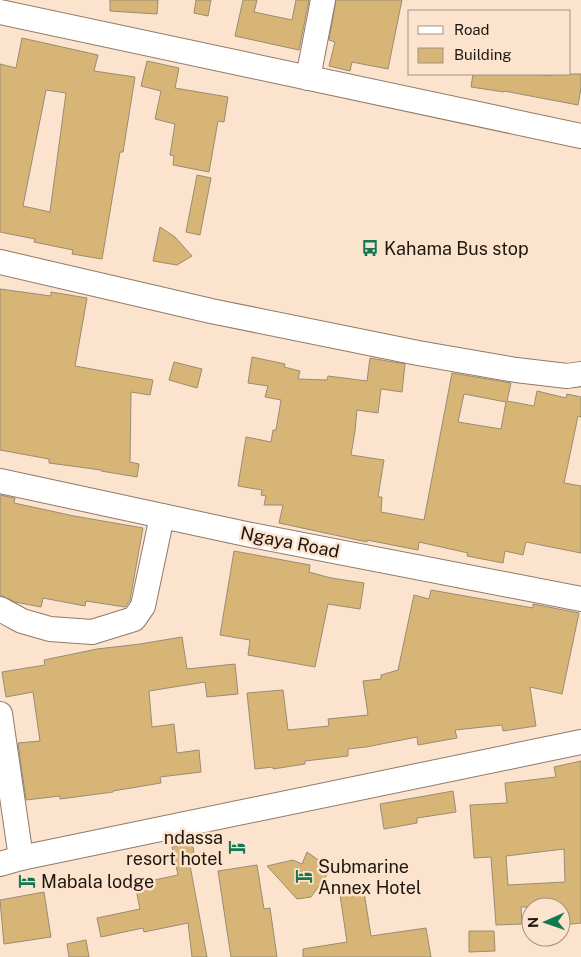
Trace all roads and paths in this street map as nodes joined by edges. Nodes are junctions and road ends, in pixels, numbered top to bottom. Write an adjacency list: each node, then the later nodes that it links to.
1 (323, 0): 3 (street)
2 (0, 12): 3 (street)
3 (308, 78): 4 (street)
4 (581, 136)
5 (0, 262): 6 (street)
6 (581, 374)
7 (0, 481): 8 (street, Ngaya Road)
8 (162, 516): 9 (street, Ngaya Road); 10 (street)
9 (581, 598)
10 (0, 608)
11 (0, 714): 13 (street)
12 (581, 742): 13 (street)
13 (11, 861)

